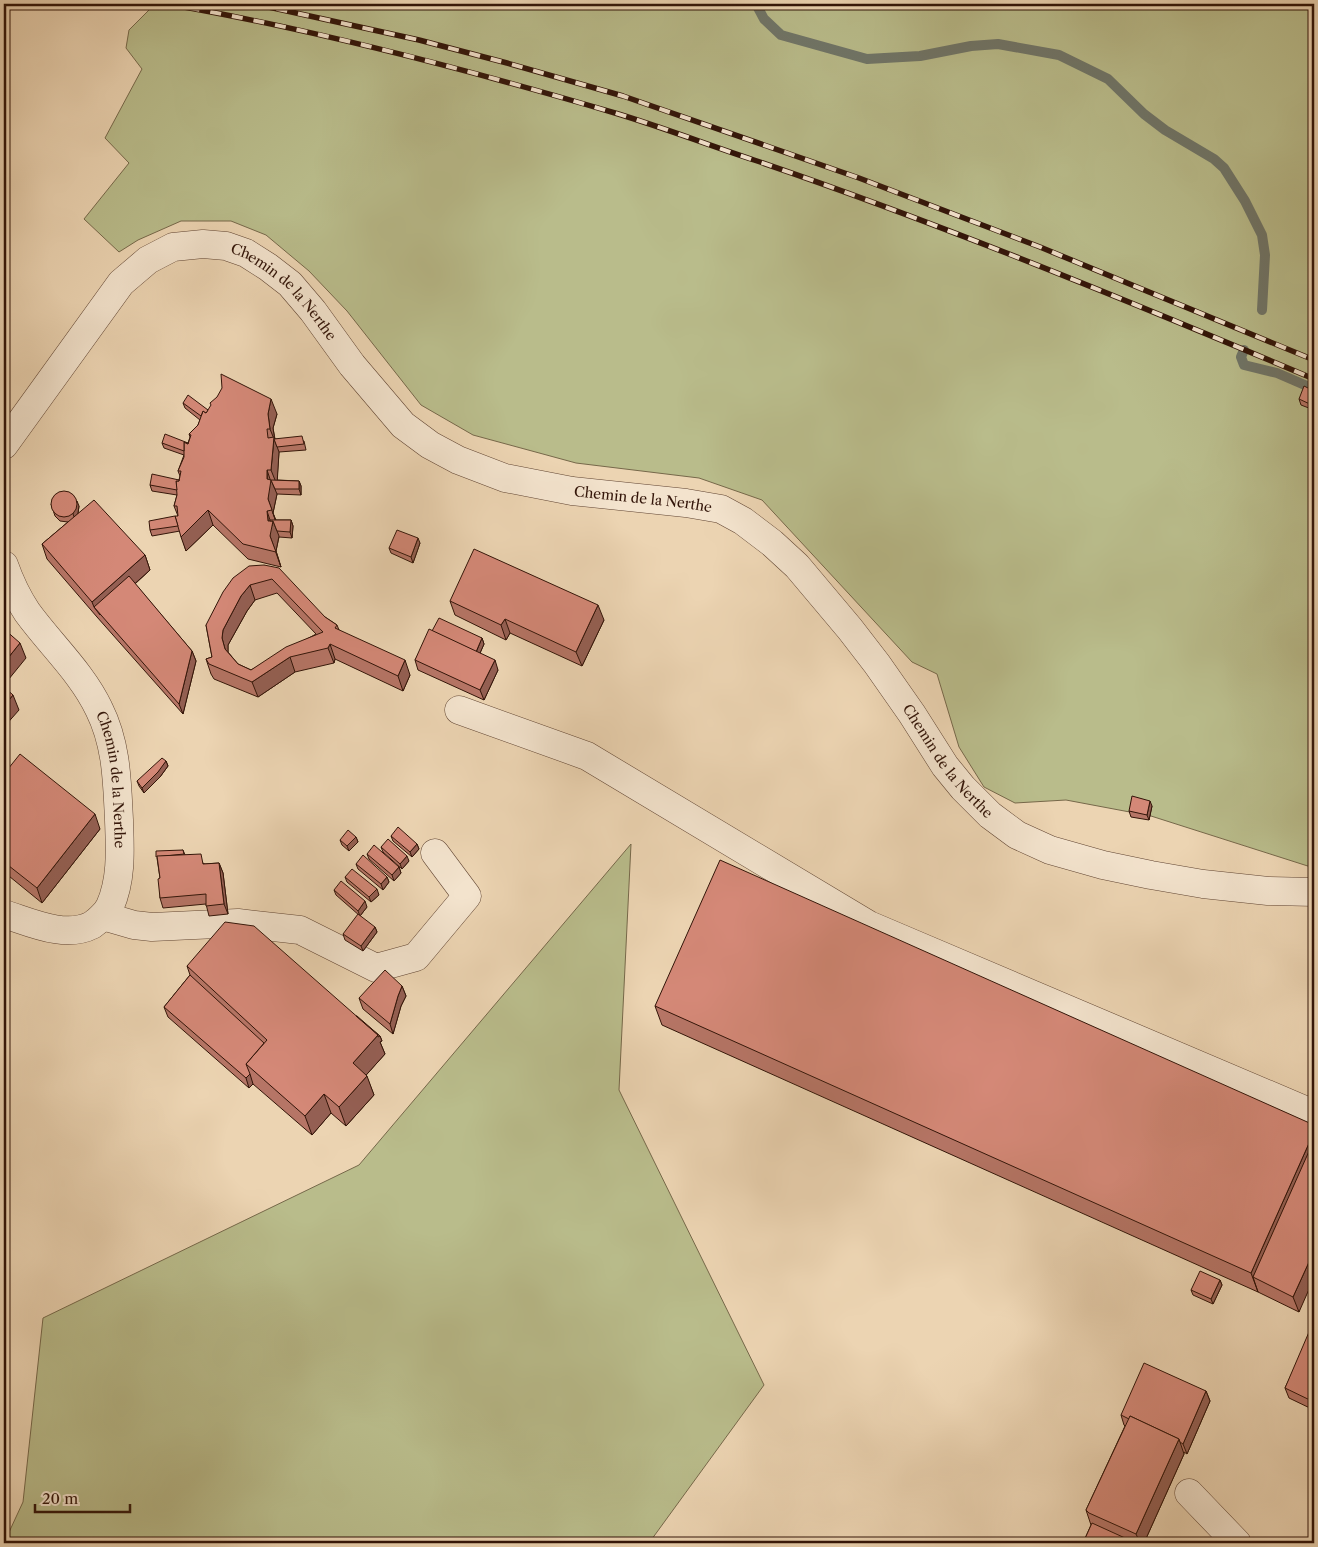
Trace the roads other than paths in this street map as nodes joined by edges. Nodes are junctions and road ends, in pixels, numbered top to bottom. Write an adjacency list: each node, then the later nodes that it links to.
1 (4, 445): 5 (street, Chemin de la Nerthe)
2 (4, 565): 7 (street, Chemin de la Nerthe)
3 (459, 710): 8 (street)
4 (435, 854): 7 (street)
5 (1314, 892)
6 (4, 914): 7 (street)
7 (103, 916)
8 (1314, 1114)
9 (1189, 1493): 10 (street)
10 (1237, 1543)

